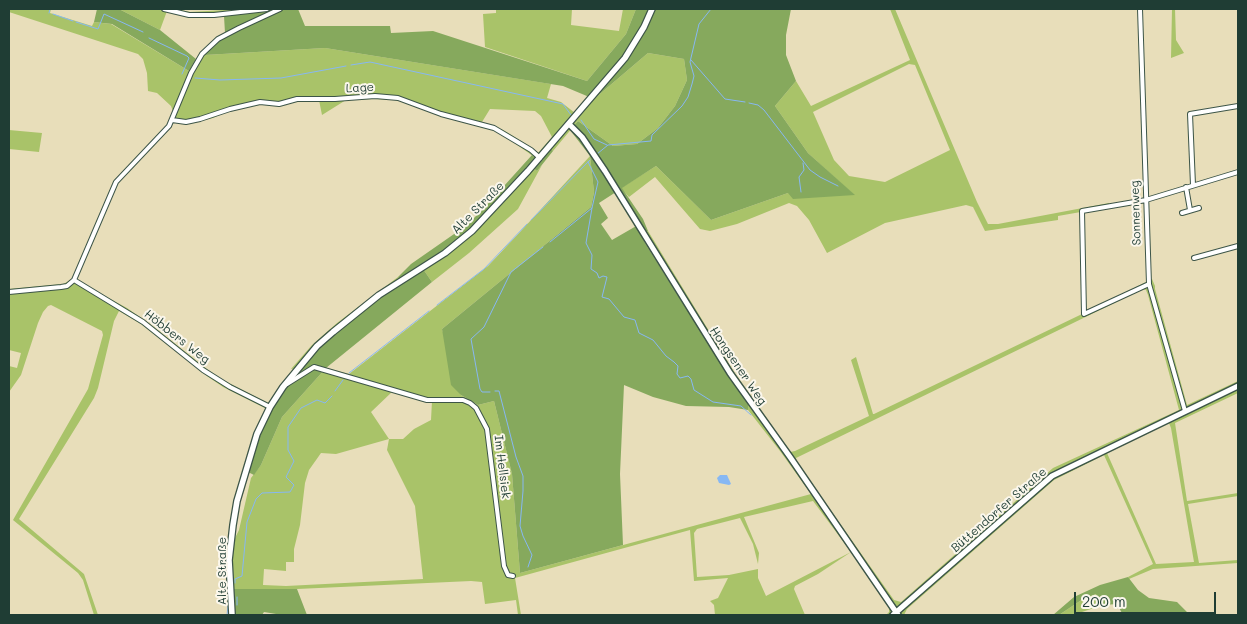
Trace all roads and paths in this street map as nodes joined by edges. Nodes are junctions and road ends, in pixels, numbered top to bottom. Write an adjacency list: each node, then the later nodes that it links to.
1 (164, 9): 2 (street)
2 (267, 9)
3 (280, 9): 7 (street)
4 (652, 9): 8 (main road, Alte Straße)
5 (1140, 9): 13 (street, Sonnenweg)
6 (1238, 106): 11 (street)
7 (172, 120): 9 (street, Lage); 19 (street)
8 (569, 124): 9 (main road, Alte Straße); 28 (street, Hongsener Weg)
9 (540, 158): 23 (main road, Alte Straße)
10 (1238, 172): 11 (street)
11 (1193, 185): 12 (street)
12 (1186, 187): 13 (street); 15 (street)
13 (1146, 200): 20 (street, Sonnenweg); 20 (street)
14 (1199, 208): 15 (street)
15 (1190, 210): 16 (street)
16 (1182, 213)
17 (1238, 246): 18 (street)
18 (1194, 258)
19 (74, 280): 21 (street); 25 (street, Höbbers Weg)
20 (1149, 284): 26 (street, Sonnenweg)
21 (9, 292)
22 (1238, 386): 26 (street, Büttendorfer Straße)
23 (283, 387): 24 (street, Alte Straße); 25 (main road, Alte Straße)
24 (400, 391): 27 (street, Im Hellsiek)
25 (270, 407): 29 (main road, Alte Straße)
26 (1185, 412): 28 (street, Büttendorfer Straße)
27 (512, 576)
28 (896, 614)
29 (232, 615)

